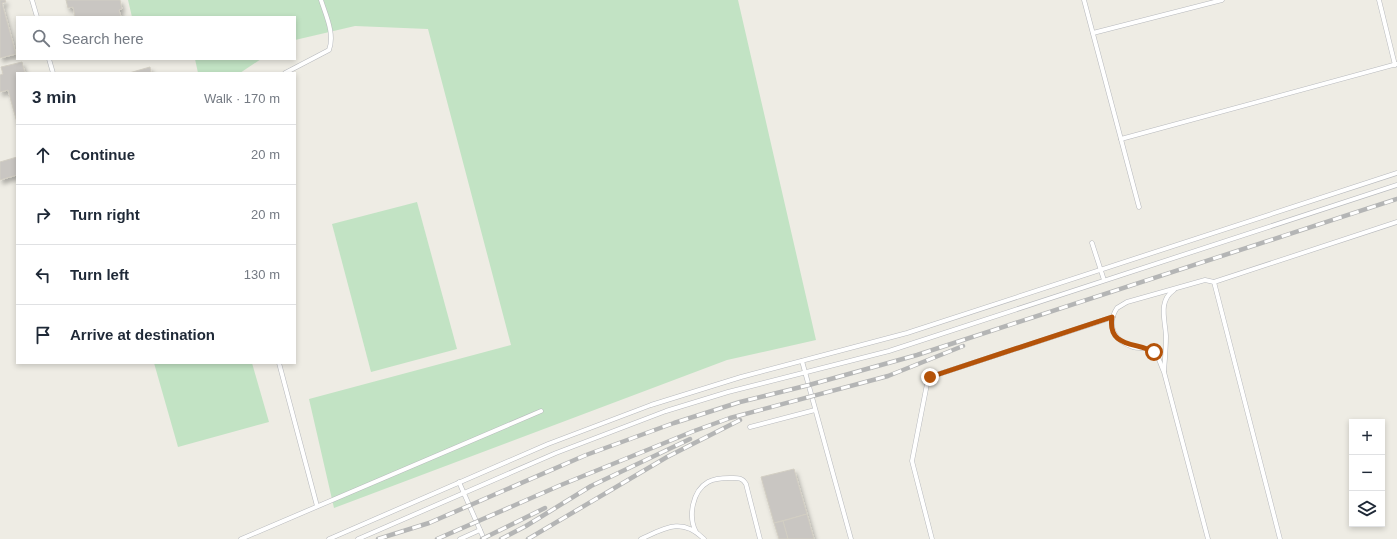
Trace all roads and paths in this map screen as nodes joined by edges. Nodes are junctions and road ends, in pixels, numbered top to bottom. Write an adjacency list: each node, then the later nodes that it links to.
1 (32, 0): 6 (lane)
2 (321, 0): 11 (lane)
3 (1084, 0): 7 (lane)
4 (1222, 0): 7 (lane)
5 (1379, 0): 9 (lane)
6 (37, 16)
7 (1093, 33): 12 (lane)
8 (49, 60): 10 (lane)
9 (1396, 64): 12 (lane)
10 (53, 72)
11 (287, 72)
12 (1121, 139): 15 (lane)
13 (1397, 173): 18 (lane)
14 (1397, 185): 19 (lane)
15 (1139, 207)
16 (1397, 222): 20 (lane)
17 (1092, 243): 18 (lane)
18 (1101, 270): 19 (lane); 23 (lane)
19 (1104, 280): 25 (lane)
20 (1214, 282): 21 (lane); 46 (lane)
21 (1176, 288): 22 (lane); 26 (lane)
22 (1112, 317): 26 (lane); 44 (lane)
23 (802, 361): 25 (lane); 30 (lane)
24 (278, 364): 32 (lane)
25 (805, 372): 27 (lane); 31 (lane)
26 (1164, 372): 45 (lane)
27 (815, 410): 29 (lane); 43 (lane)
28 (541, 411): 32 (lane)
29 (750, 426)
30 (459, 482): 31 (lane); 36 (lane)
31 (464, 493): 33 (lane); 37 (lane)
32 (317, 506): 35 (lane)
33 (480, 530): 38 (lane); 39 (lane)
34 (696, 532): 40 (lane); 41 (lane); 42 (lane)
35 (241, 539)
36 (330, 539)
37 (358, 539)
38 (460, 539)
39 (484, 539)
40 (641, 539)
41 (704, 539)
42 (760, 539)
43 (850, 539)
44 (932, 539)
45 (1208, 539)
46 (1280, 539)

